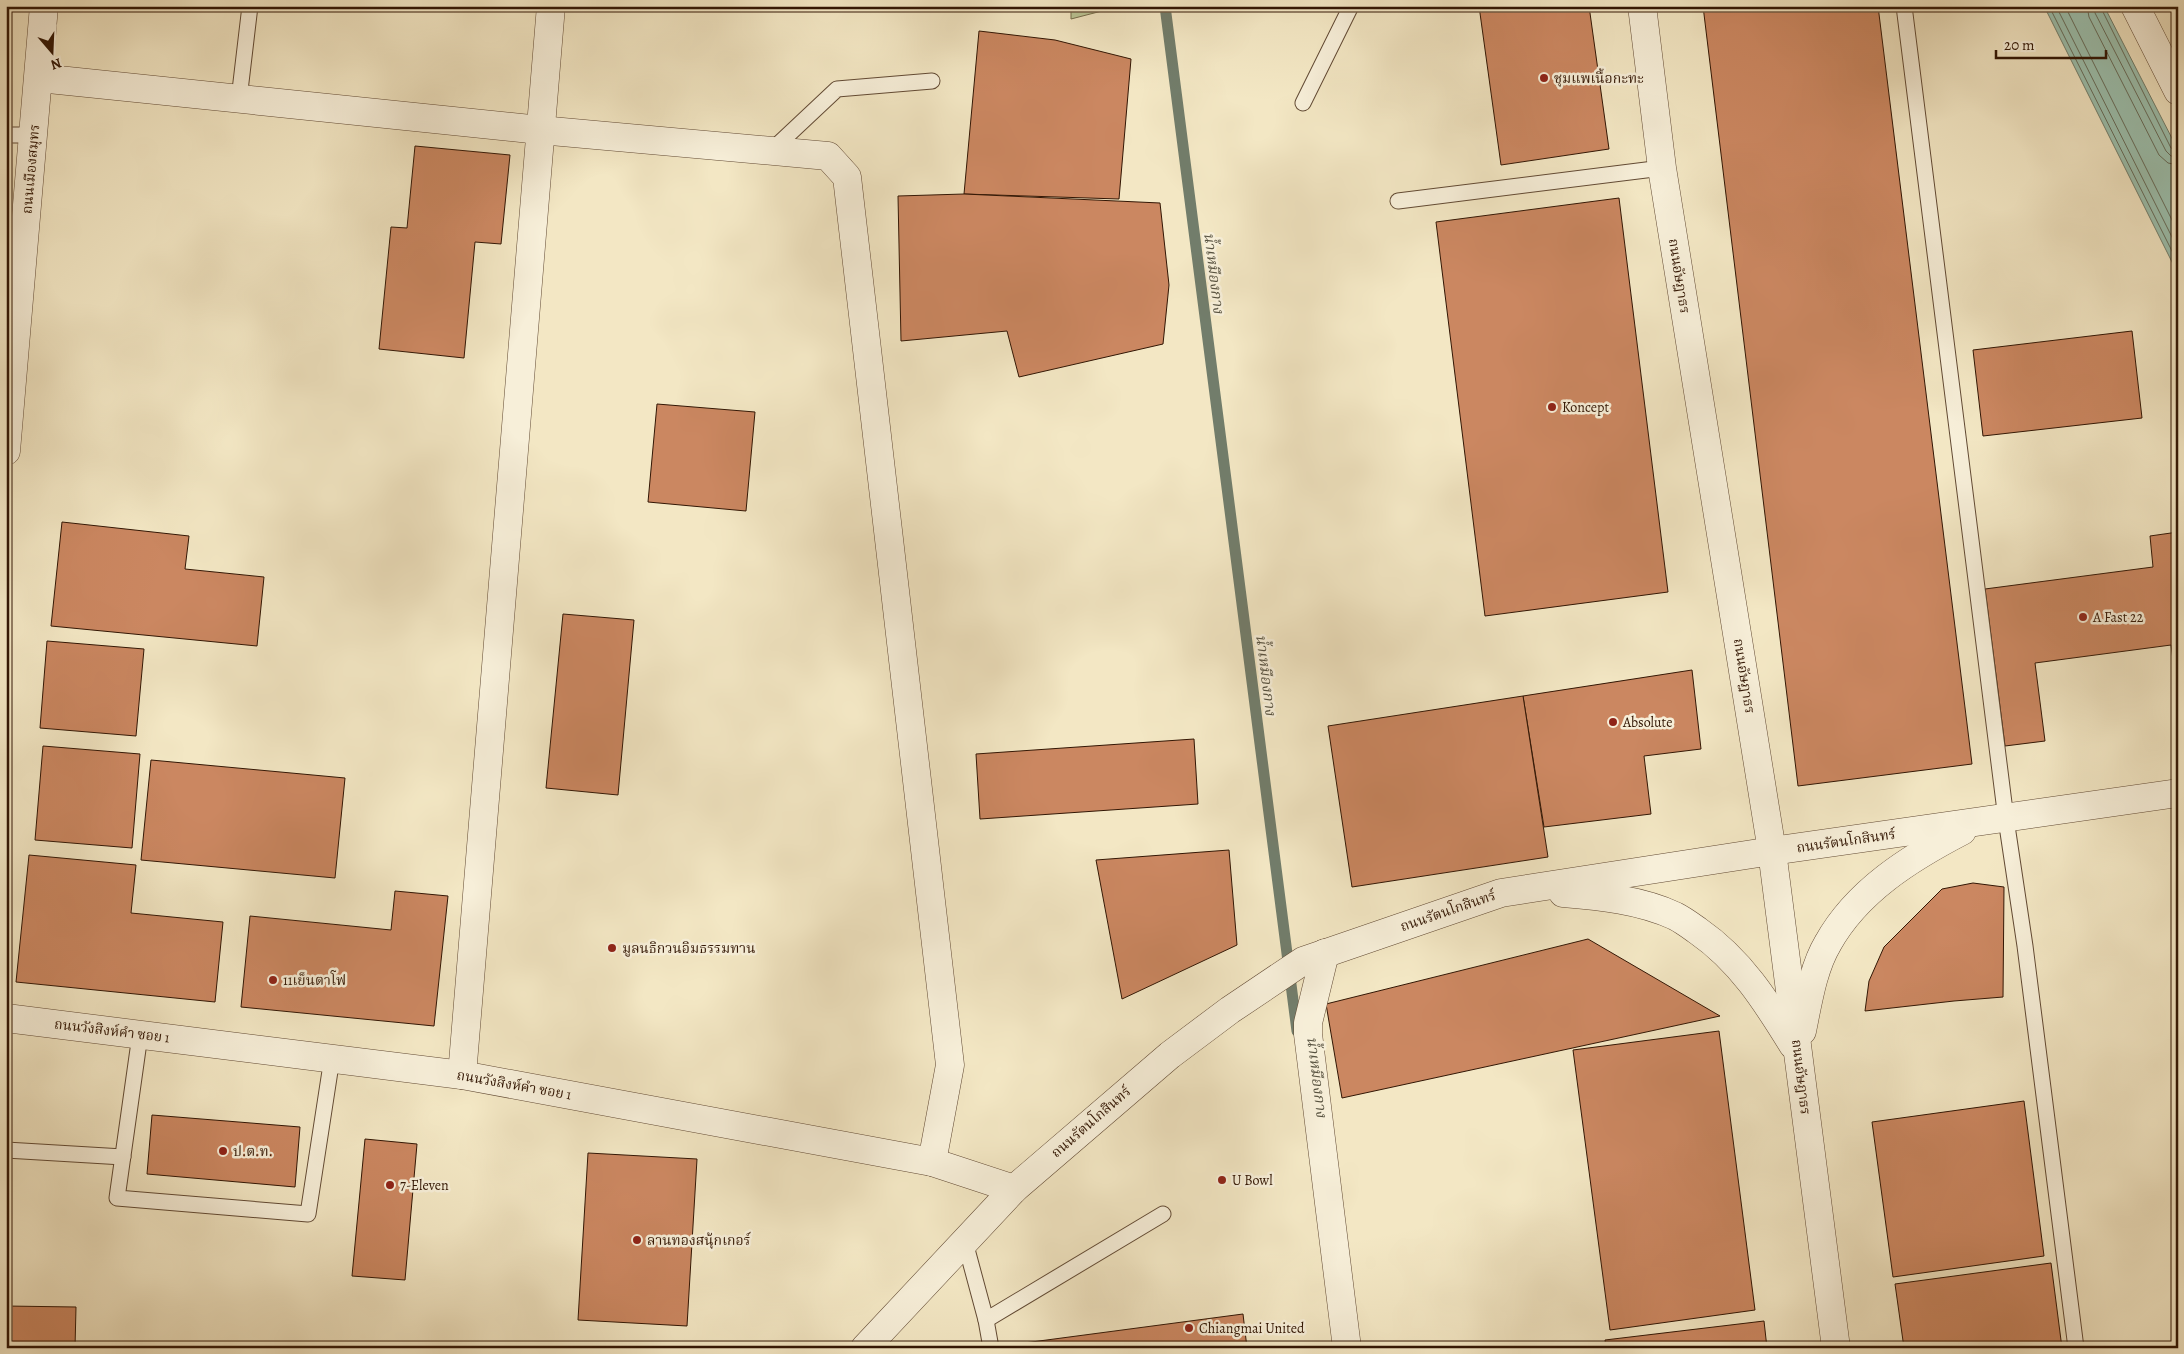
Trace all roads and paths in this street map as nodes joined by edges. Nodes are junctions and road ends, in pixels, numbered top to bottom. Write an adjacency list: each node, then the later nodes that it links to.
1 (44, 6): 9 (street, ถนนเมืองสมุทร)
2 (250, 6): 12 (lane)
3 (550, 6): 14 (street)
4 (1351, 6): 13 (lane)
5 (1642, 6): 18 (street, ถนนอัษฎาธร)
6 (1904, 6): 23 (lane)
7 (2134, 6): 8 (street)
8 (2167, 44): 11 (street)
9 (38, 78): 12 (street); 16 (street, ถนนเมืองสมุทร)
10 (932, 81): 17 (lane)
11 (2178, 91)
12 (239, 99): 14 (street)
13 (1303, 103)
14 (540, 130): 17 (street); 32 (street)
15 (6, 135): 16 (lane)
16 (34, 135): 20 (street, ถนนเมืองสมุทร)
17 (771, 151): 35 (street)
18 (1662, 168): 19 (lane); 25 (street, ถนนอัษฎาธร)
19 (1398, 202)
20 (10, 364): 21 (street, ถนนเมืองสมุทร)
21 (6, 451)
22 (2178, 793): 23 (street, ถนนรัตนโกสินทร์)
23 (2006, 819): 24 (street, ถนนรัตนโกสินทร์); 44 (lane)
24 (1979, 823): 25 (street, ถนนรัตนโกสินทร์); 30 (street)
25 (1772, 851): 26 (street, ถนนรัตนโกสินทร์); 30 (street, ถนนอัษฎาธร)
26 (1522, 890): 27 (street, ถนนรัตนโกสินทร์); 30 (street)
27 (1314, 957): 36 (street, ถนนรัตนโกสินทร์); 42 (street)
28 (6, 1018): 29 (street, ถนนวังสิงห์คำ ซอย 1)
29 (140, 1035): 31 (street, ถนนวังสิงห์คำ ซอย 1); 34 (lane)
30 (1798, 1052): 43 (street, ถนนอัษฎาธร)
31 (332, 1058): 32 (street, ถนนวังสิงห์คำ ซอย 1); 34 (lane)
32 (462, 1075): 35 (street, ถนนวังสิงห์คำ ซอย 1)
33 (6, 1150): 34 (lane)
34 (123, 1157)
35 (932, 1162): 36 (street, ถนนวังสิงห์คำ ซอย 1)
36 (1014, 1189): 38 (street, ถนนรัตนโกสินทร์)
37 (1163, 1214): 39 (lane)
38 (965, 1242): 39 (lane); 40 (street, ถนนรัตนโกสินทร์)
39 (986, 1320): 41 (lane)
40 (865, 1348)
41 (991, 1348)
42 (1347, 1348)
43 (1836, 1348)
44 (2076, 1348)

